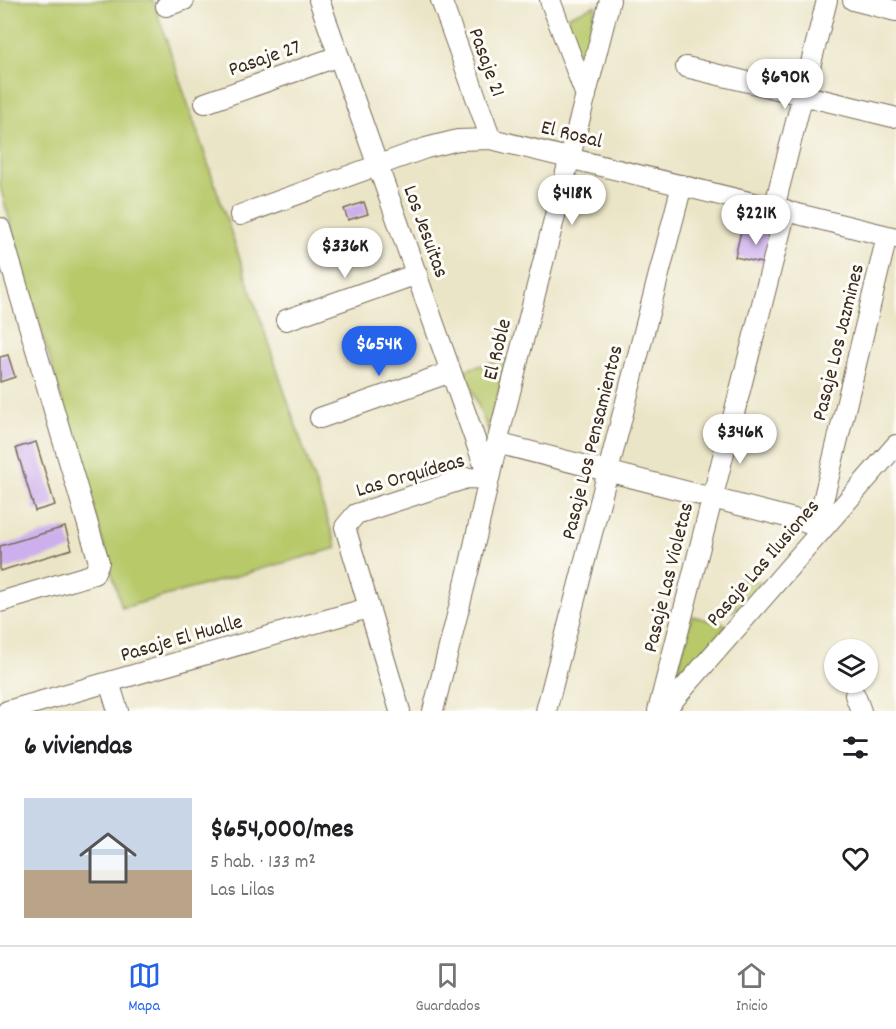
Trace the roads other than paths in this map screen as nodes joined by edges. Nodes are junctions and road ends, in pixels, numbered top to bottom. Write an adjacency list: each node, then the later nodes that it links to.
1 (319, 0): 8 (street, Los Jesuitas)
2 (441, 0): 14 (street, Pasaje 21)
3 (550, 0): 11 (street)
4 (610, 0): 11 (street, El Roble)
5 (827, 0): 10 (street, Pasaje Las Violetas)
6 (853, 0): 7 (street)
7 (896, 11)
8 (339, 57): 12 (street, Pasaje 27); 16 (street, Los Jesuitas)
9 (686, 67): 10 (street)
10 (803, 95): 13 (street); 18 (street, Pasaje Las Violetas)
11 (586, 96): 15 (street, El Roble)
12 (205, 103)
13 (893, 117)
14 (491, 140): 15 (street, El Rosal); 16 (street, El Rosal)
15 (570, 157): 17 (street, El Rosal); 26 (street, El Roble)
16 (377, 165): 19 (street, El Rosal); 22 (street, Los Jesuitas)
17 (682, 185): 18 (street, El Rosal); 28 (street, Pasaje Los Pensamientos)
18 (780, 209): 21 (street, El Rosal); 30 (street, Pasaje Las Violetas)
19 (240, 215)
20 (0, 228): 32 (street)
21 (892, 237): 31 (street, Pasaje Los Jazmines)
22 (417, 274): 23 (street); 24 (street, Los Jesuitas)
23 (286, 320)
24 (451, 372): 25 (street); 29 (street, Los Jesuitas)
25 (320, 418)
26 (497, 443): 28 (street); 29 (street, El Roble)
27 (896, 445): 31 (street, Pasaje Las Ilusiones)
28 (608, 472): 30 (street); 39 (street, Pasaje Los Pensamientos)
29 (489, 479): 33 (street, Las Orquídeas); 38 (street, El Roble)
30 (712, 498): 31 (street); 40 (street, Pasaje Las Violetas)
31 (822, 530): 41 (street, Pasaje Las Ilusiones)
32 (0, 602)
33 (368, 608): 34 (street, Pasaje El Hualle); 37 (street)
34 (109, 682): 35 (street, Pasaje El Hualle); 36 (street)
35 (7, 711)
36 (118, 711)
37 (400, 711)
38 (433, 711)
39 (546, 711)
40 (658, 711)
41 (664, 711)

